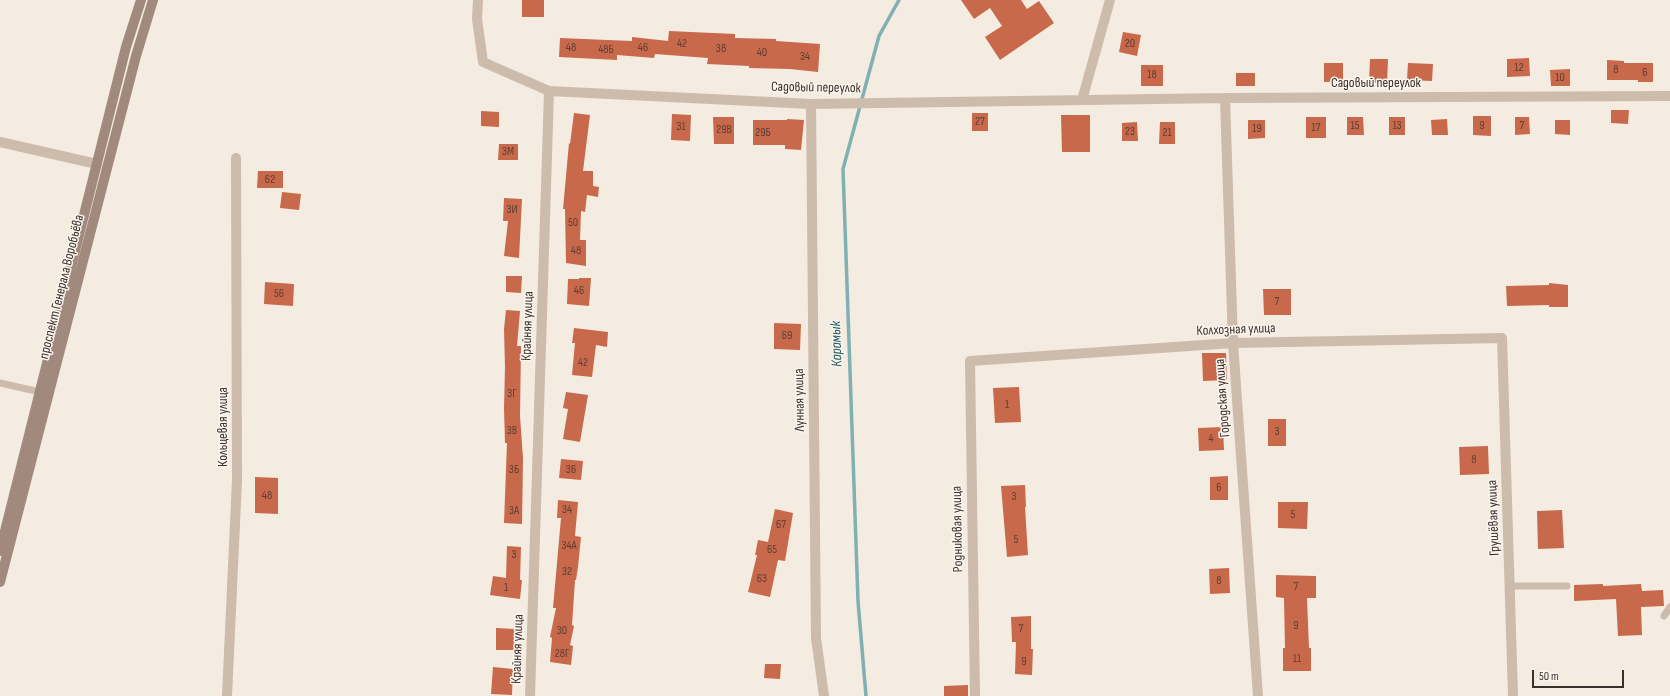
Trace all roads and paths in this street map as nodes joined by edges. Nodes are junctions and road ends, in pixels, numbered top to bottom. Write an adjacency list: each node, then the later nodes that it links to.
1 (141, 0): 12 (main road, проспект Генерала Воробьёва)
2 (153, 0): 19 (main road, проспект Генерала Воробьёва)
3 (478, 0): 5 (street)
4 (1110, 0): 8 (street)
5 (549, 91): 9 (street, Садовый переулок); 25 (street, Крайняя улица)
6 (1670, 96): 7 (street, Садовый переулок)
7 (1225, 98): 8 (street, Садовый переулок); 14 (street, Городская улица)
8 (1082, 100): 9 (street, Садовый переулок)
9 (811, 104): 26 (street, Лунная улица)
10 (0, 142): 12 (street)
11 (236, 158): 24 (street, Кольцевая улица)
12 (97, 164): 17 (main road, проспект Генерала Воробьёва)
13 (1502, 338): 14 (street, Колхозная улица); 20 (street, Грушёвая улица)
14 (1233, 343): 15 (street, Колхозная улица); 28 (street, Городская улица)
15 (970, 361): 27 (street, Родниковая улица)
16 (0, 383): 17 (lane)
17 (40, 392): 18 (main road, проспект Генерала Воробьёва)
18 (0, 551)
19 (0, 582)
20 (1510, 586): 21 (lane); 29 (street, Грушёвая улица)
21 (1567, 586)
22 (1670, 607): 23 (lane)
23 (1664, 616)
24 (227, 696)
25 (530, 696)
26 (824, 696)
27 (975, 696)
28 (1258, 696)
29 (1513, 696)

